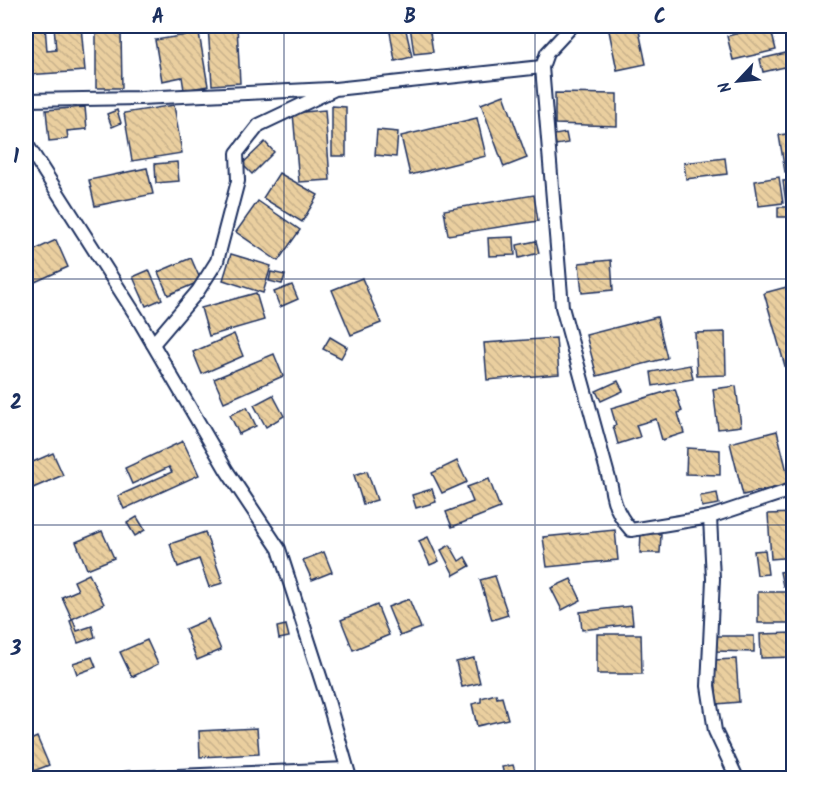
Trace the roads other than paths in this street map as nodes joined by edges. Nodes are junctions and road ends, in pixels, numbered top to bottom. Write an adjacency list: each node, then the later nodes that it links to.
1 (572, 26): 2 (street)
2 (542, 67): 3 (street); 8 (street)
3 (335, 89): 4 (street); 6 (street)
4 (26, 100)
5 (26, 143): 6 (street)
6 (153, 344): 9 (street)
7 (794, 489): 8 (street)
8 (710, 517): 11 (street)
9 (349, 774): 10 (street)
10 (127, 778)
11 (737, 778)

